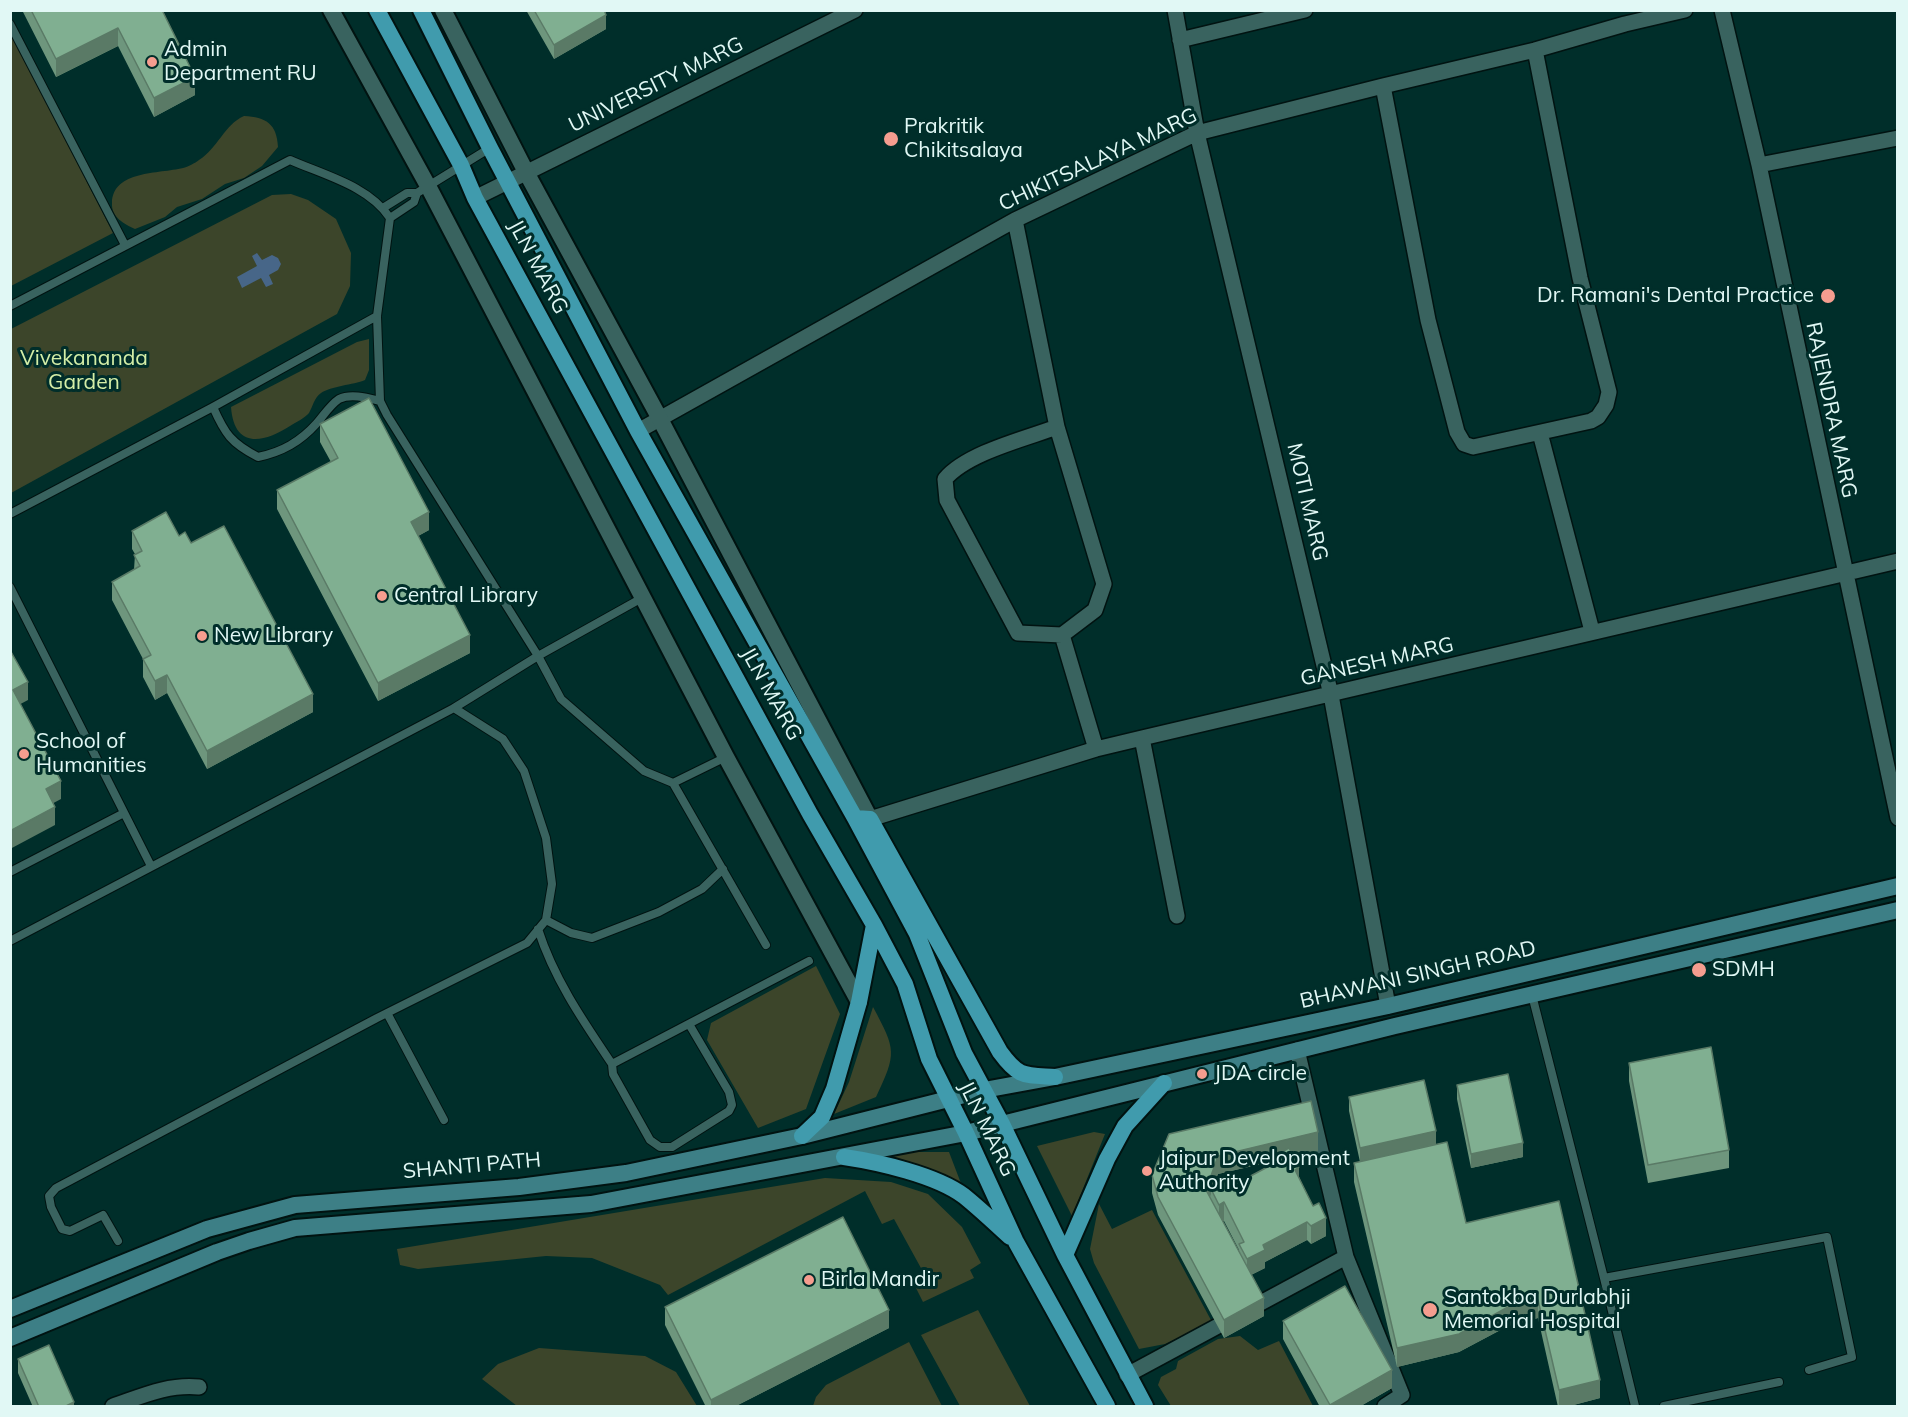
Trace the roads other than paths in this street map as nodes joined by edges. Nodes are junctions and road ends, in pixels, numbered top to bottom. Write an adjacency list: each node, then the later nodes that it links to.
1 (331, 10): 22 (street)
2 (377, 10): 18 (main road, JLN MARG)
3 (421, 10): 17 (main road, JLN MARG)
4 (443, 10): 20 (street)
5 (855, 10): 20 (street, UNIVERSITY MARG)
6 (1175, 10): 12 (street, MOTI MARG)
7 (1305, 10): 12 (street)
8 (1685, 10): 10 (street, CHIKITSALAYA MARG)
9 (1722, 10): 19 (street, RAJENDRA MARG)
10 (1623, 17): 13 (street, CHIKITSALAYA MARG)
11 (10, 24): 27 (lane)
12 (1180, 40): 15 (street, MOTI MARG)
13 (1536, 50): 14 (street, CHIKITSALAYA MARG); 35 (street)
14 (1383, 86): 15 (street, CHIKITSALAYA MARG); 35 (street)
15 (1197, 134): 26 (street, CHIKITSALAYA MARG); 44 (street, MOTI MARG)
16 (1898, 138): 19 (street)
17 (490, 148): 18 (lane); 21 (main road, JLN MARG)
18 (461, 165): 22 (lane); 23 (main road, JLN MARG)
19 (1759, 165): 38 (street, RAJENDRA MARG)
20 (526, 172): 21 (street, UNIVERSITY MARG); 32 (street)
21 (508, 181): 23 (street, UNIVERSITY MARG); 34 (main road, JLN MARG)
22 (422, 190): 24 (lane); 25 (lane); 40 (street)
23 (476, 198): 60 (main road, JLN MARG)
24 (383, 208): 25 (lane); 27 (lane)
25 (390, 218): 29 (lane)
26 (1015, 220): 32 (street, CHIKITSALAYA MARG); 33 (street)
27 (125, 245): 28 (lane)
28 (10, 306)
29 (377, 316): 30 (lane); 31 (lane)
30 (380, 401): 31 (lane); 43 (lane)
31 (213, 407): 36 (lane)
32 (660, 419): 34 (street, CHIKITSALAYA MARG); 52 (street)
33 (1057, 427): 42 (street); 42 (street)
34 (638, 431): 52 (main road, JLN MARG)
35 (1540, 433): 41 (street)
36 (10, 514)
37 (1898, 561): 38 (street, GANESH MARG)
38 (1844, 574): 41 (street, GANESH MARG); 51 (street, RAJENDRA MARG)
39 (10, 587): 50 (lane)
40 (642, 598): 43 (lane); 48 (street)
41 (1592, 631): 44 (street, GANESH MARG)
42 (1062, 635): 47 (street)
43 (538, 656): 45 (lane); 49 (lane)
44 (1331, 695): 46 (street, GANESH MARG); 67 (street, MOTI MARG)
45 (454, 708): 53 (lane); 59 (lane)
46 (1142, 738): 47 (street, GANESH MARG); 58 (street)
47 (1096, 749): 52 (street, GANESH MARG)
48 (726, 757): 49 (lane); 66 (street)
49 (673, 783): 54 (lane)
50 (124, 813): 53 (lane); 55 (lane)
51 (1898, 818)
52 (862, 819): 72 (main road); 74 (main road, JLN MARG)
53 (151, 866): 62 (lane)
54 (723, 869): 59 (lane); 63 (lane)
55 (10, 872)
56 (1898, 886): 67 (main road, BHAWANI SINGH ROAD)
57 (1898, 910): 65 (main road, BHAWANI SINGH ROAD)
58 (1177, 916)
59 (546, 920): 61 (lane)
60 (874, 925): 66 (main road); 75 (main road, JLN MARG)
61 (538, 929): 68 (lane); 71 (lane)
62 (10, 941)
63 (766, 945)
64 (808, 961): 69 (lane)
65 (1532, 995): 70 (main road, BHAWANI SINGH ROAD); 85 (lane)
66 (859, 1002): 79 (main road)
67 (1388, 1006): 72 (main road, BHAWANI SINGH ROAD)
68 (387, 1012): 76 (lane); 81 (lane)
69 (689, 1024): 71 (lane); 71 (lane)
70 (1297, 1050): 73 (main road, BHAWANI SINGH ROAD); 84 (street)
71 (612, 1064)
72 (1055, 1077): 74 (main road, BHAWANI SINGH ROAD)
73 (1164, 1083): 77 (main road, BHAWANI SINGH ROAD); 83 (main road)
74 (984, 1090): 75 (main road, BHAWANI SINGH ROAD); 77 (main road, JLN MARG)
75 (947, 1099): 78 (main road, JLN MARG); 79 (main road, SHANTI PATH)
76 (444, 1120)
77 (1002, 1124): 78 (main road, BHAWANI SINGH ROAD); 83 (main road, JLN MARG)
78 (966, 1133): 80 (main road, BHAWANI SINGH ROAD); 82 (main road, JLN MARG)
79 (802, 1136): 86 (main road, SHANTI PATH)
80 (844, 1157): 82 (main road); 87 (main road, BHAWANI SINGH ROAD)
81 (118, 1241)
82 (1016, 1241): 93 (main road, JLN MARG)
83 (1065, 1255): 89 (main road, JLN MARG)
84 (1346, 1257): 89 (street); 95 (street)
85 (1604, 1278): 88 (lane); 96 (lane)
86 (10, 1309)
87 (10, 1338)
88 (1809, 1370)
89 (1127, 1375): 94 (main road, JLN MARG)
90 (1779, 1382): 97 (lane)
91 (199, 1387): 92 (street)
92 (113, 1407)
93 (1107, 1407)
94 (1145, 1407)
95 (1385, 1407)
96 (1635, 1407)
97 (1664, 1407)

